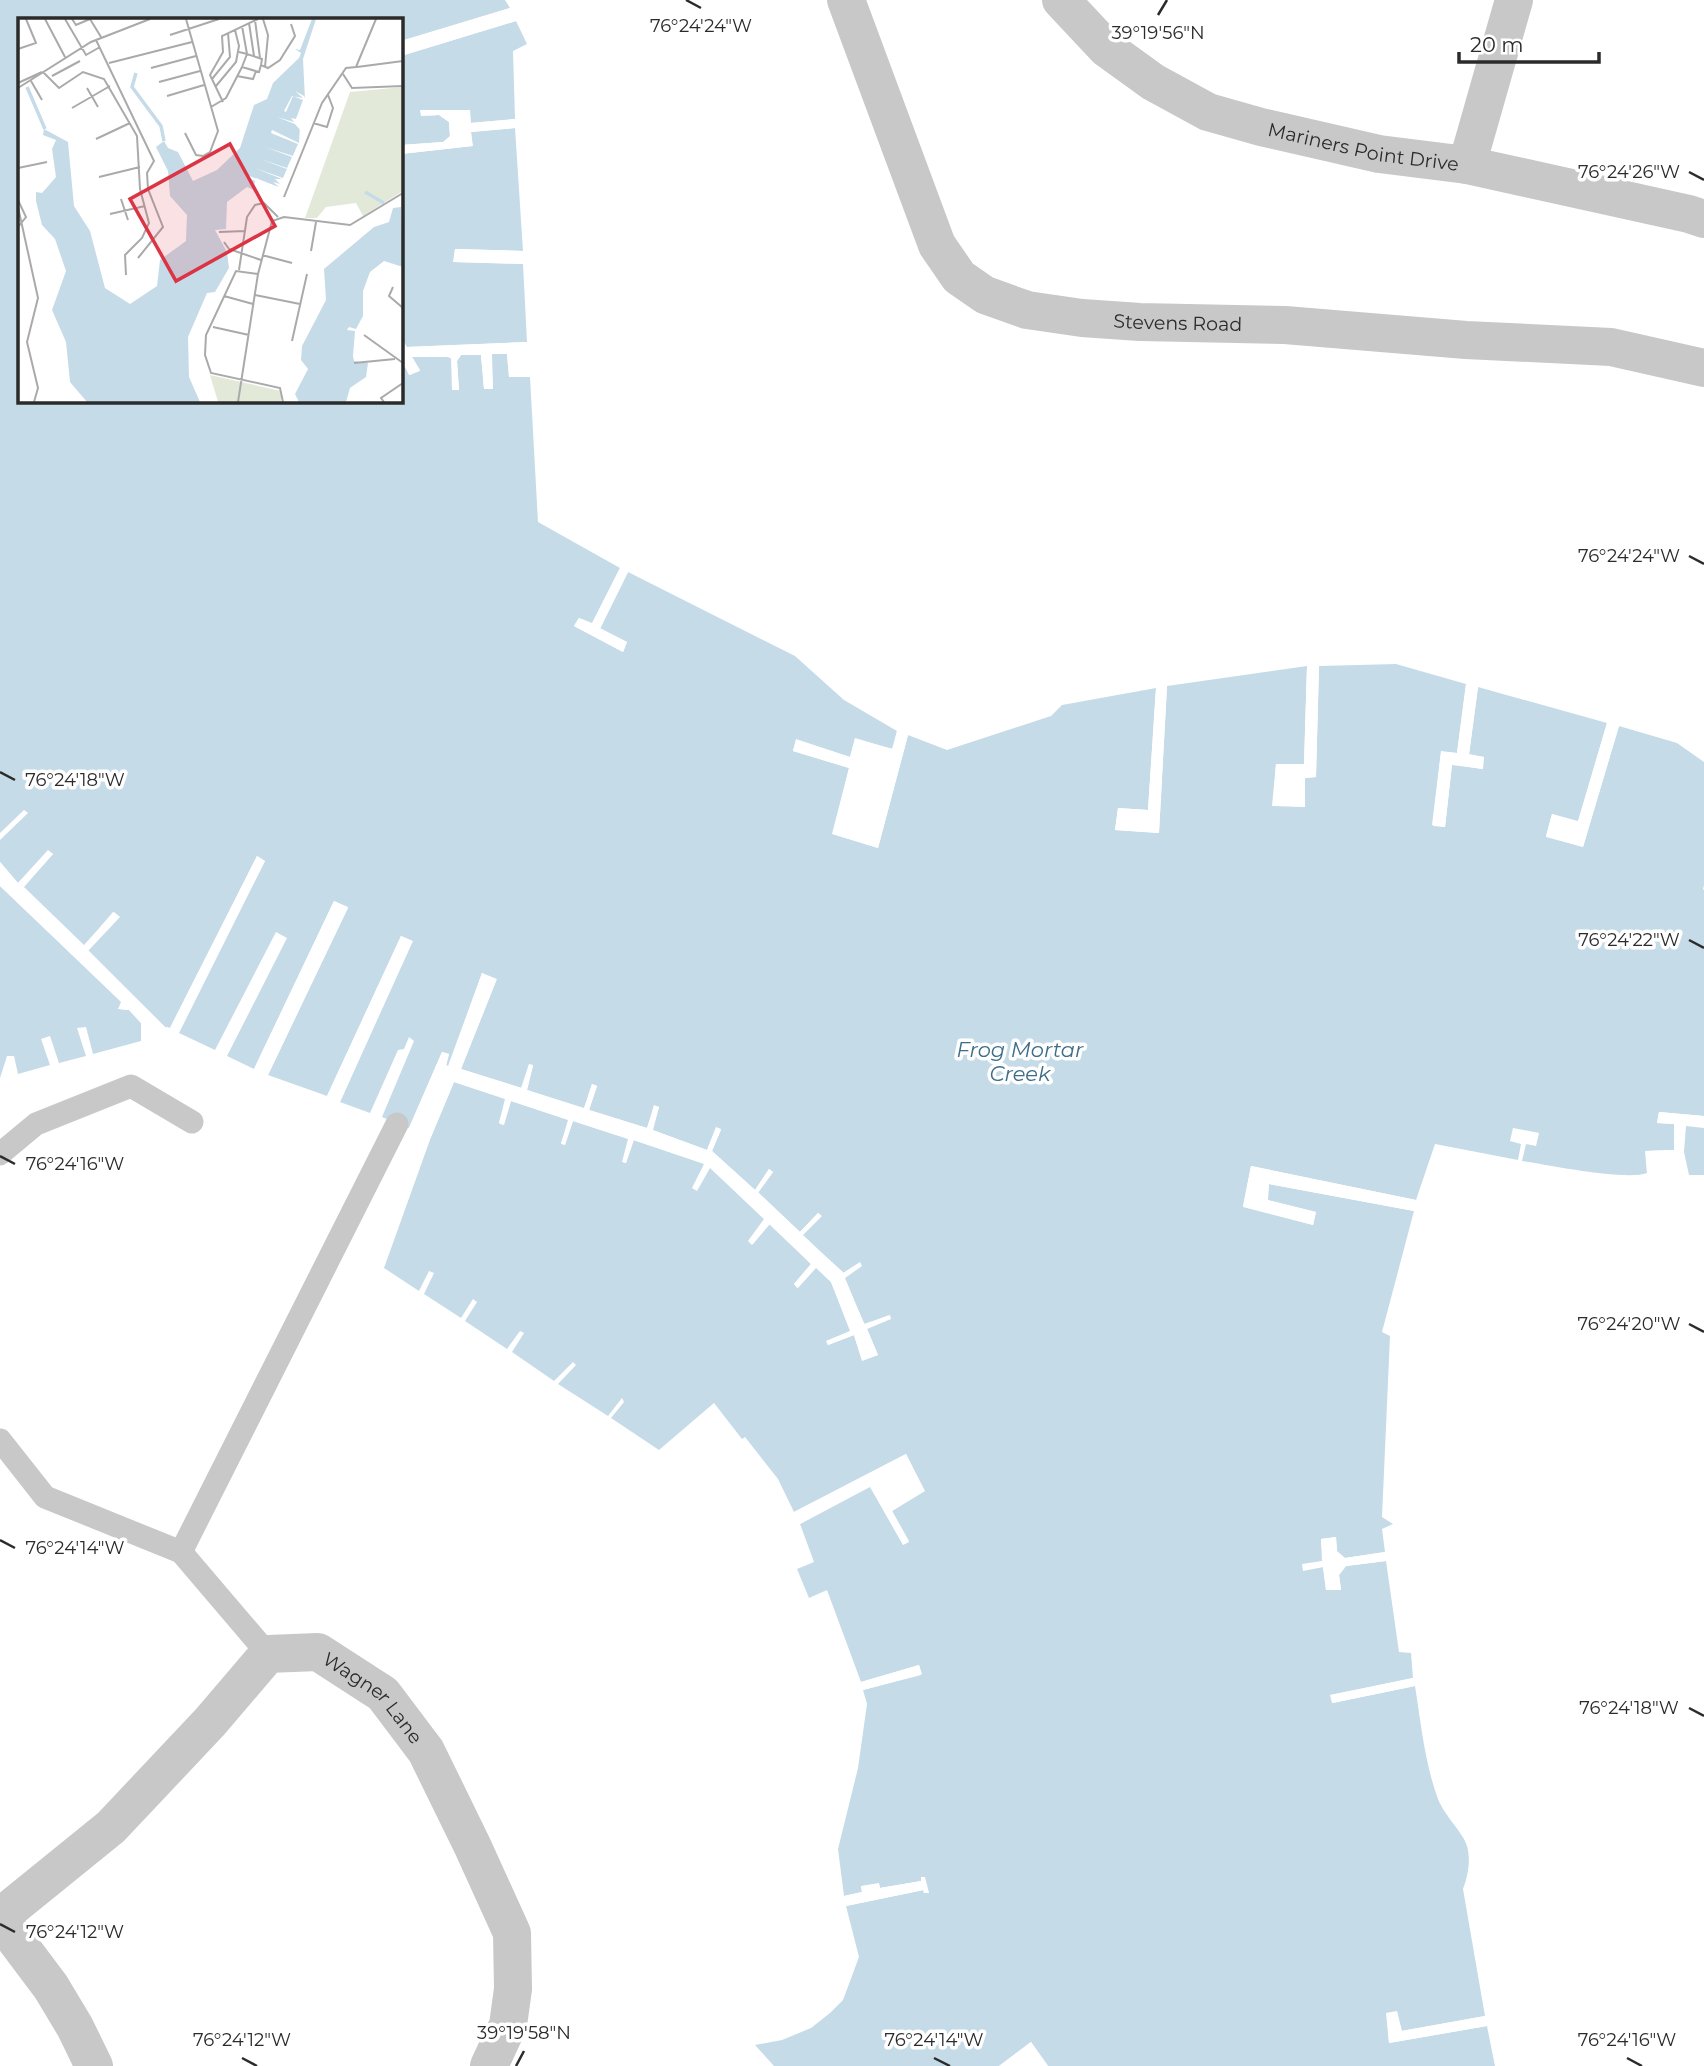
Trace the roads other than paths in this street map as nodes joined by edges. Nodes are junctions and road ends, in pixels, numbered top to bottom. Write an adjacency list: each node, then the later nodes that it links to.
1 (846, 0): 6 (street, Stevens Road)
2 (1062, 0): 4 (street, Mariners Point Drive)
3 (1514, 0): 4 (street)
4 (1467, 165): 5 (street, Mariners Point Drive)
5 (1704, 219)
6 (1704, 368)
7 (192, 1122): 9 (lane)
8 (397, 1124): 11 (lane)
9 (0, 1154)
10 (0, 1440): 11 (lane)
11 (181, 1552): 12 (lane)
12 (268, 1654): 13 (street); 15 (street, Wagner Lane)
13 (0, 1918): 14 (street)
14 (94, 2066)
15 (489, 2066)

